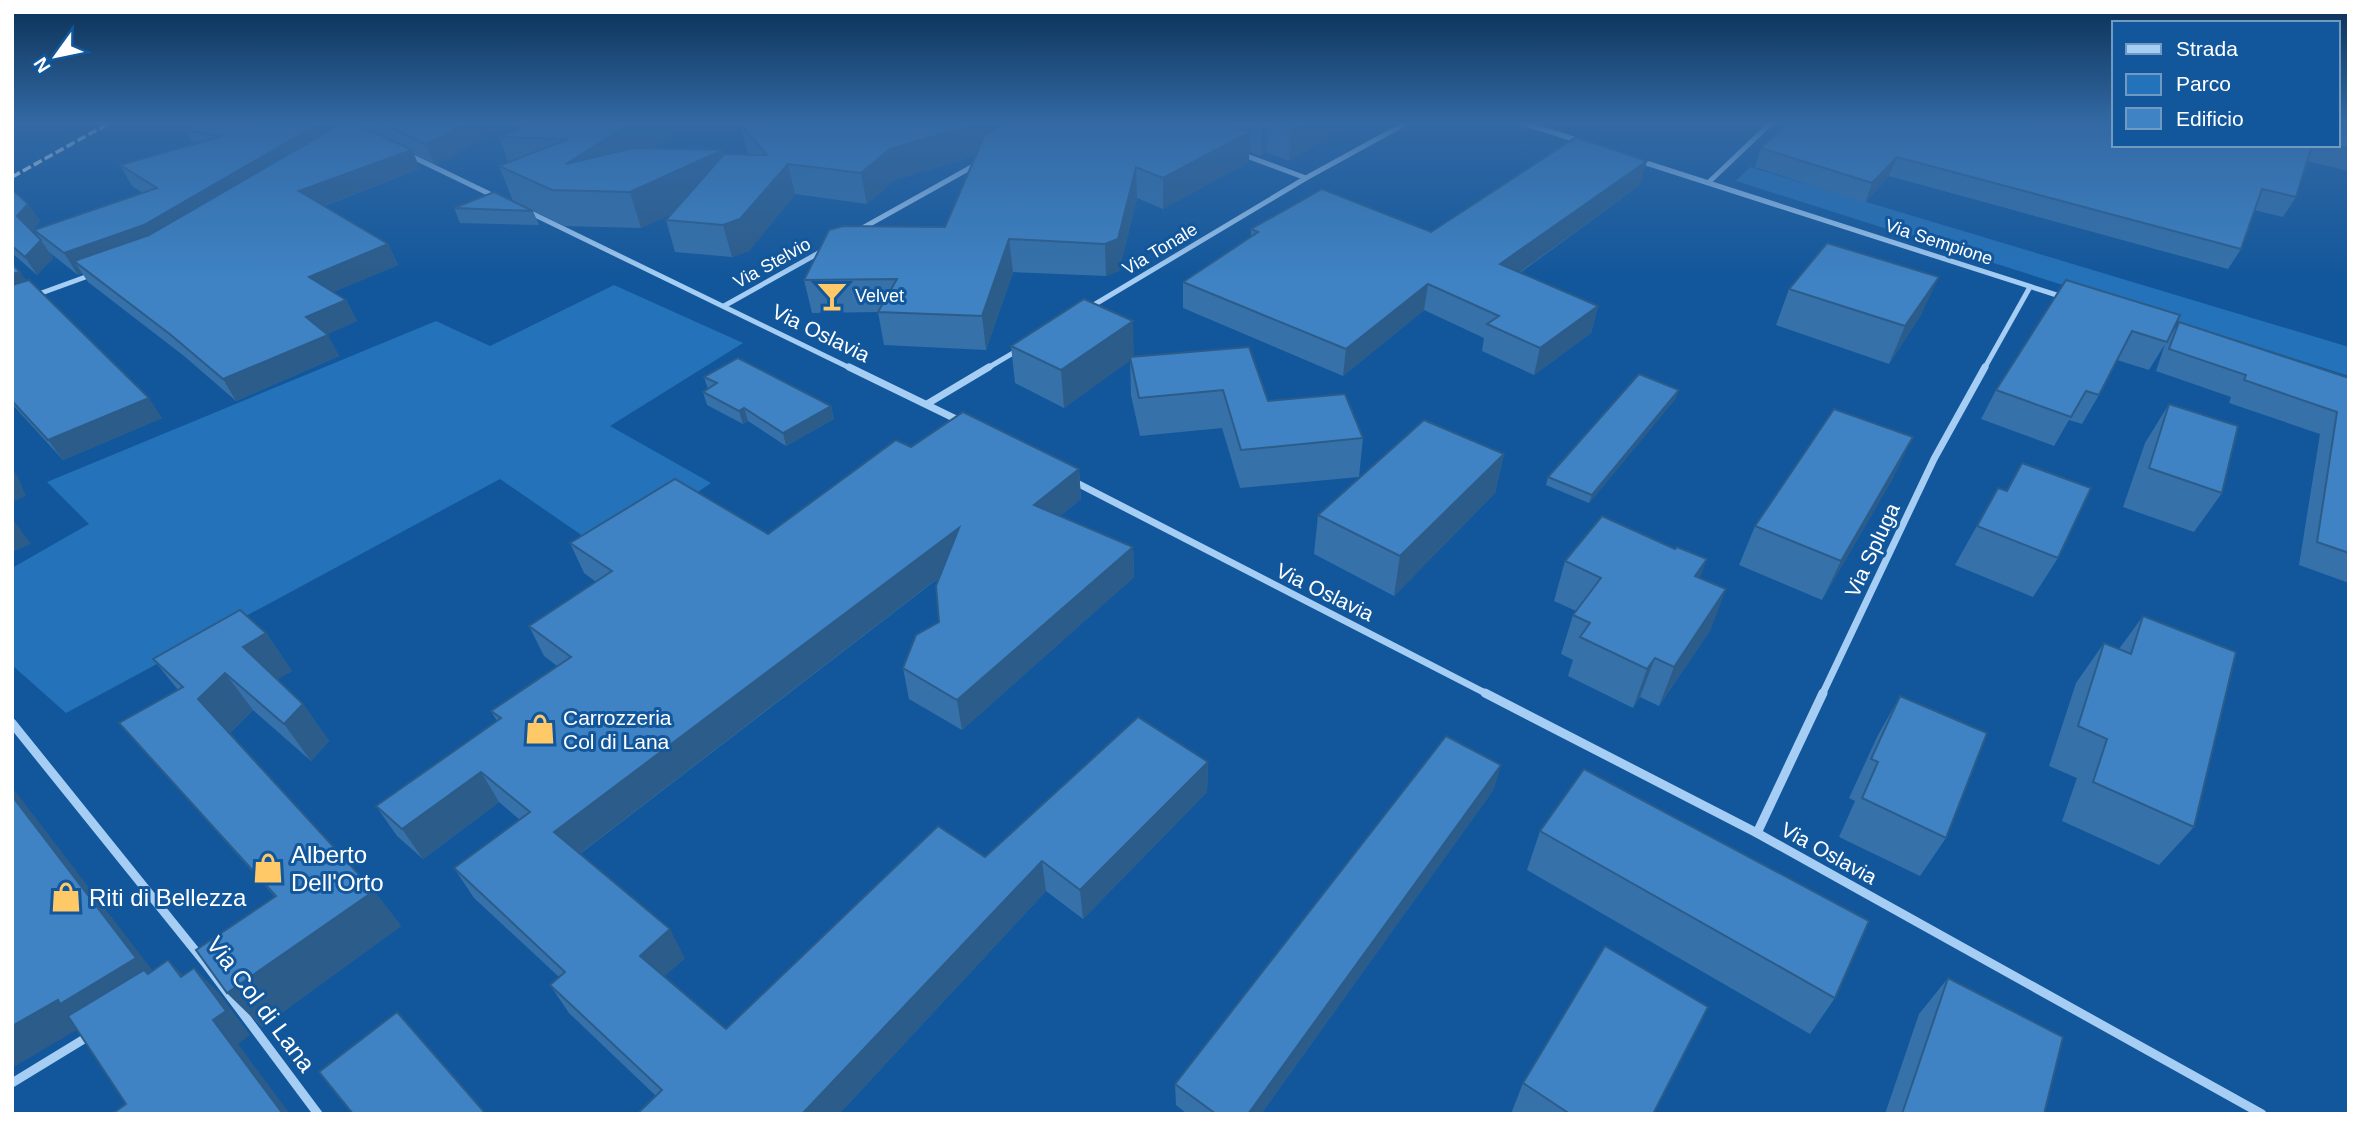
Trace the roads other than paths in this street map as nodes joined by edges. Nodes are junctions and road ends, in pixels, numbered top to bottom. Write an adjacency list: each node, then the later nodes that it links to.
1 (450, 175): 9 (street)
2 (959, 175): 11 (street)
3 (1297, 175): 7 (street)
4 (1312, 175): 7 (street, Via Tonale)
5 (1683, 175): 8 (street, Via Sempione)
6 (1718, 175): 8 (street)
7 (1306, 178): 18 (street, Via Tonale)
8 (1709, 183): 14 (street, Via Sempione)
9 (503, 200)
10 (516, 206): 17 (street, Via Oslavia)
11 (847, 237)
12 (834, 244): 17 (street, Via Stelvio)
13 (98, 273): 15 (street)
14 (2030, 287): 16 (street, Via Sempione); 24 (street, Via Spluga)
15 (24, 299)
16 (2070, 300)
17 (724, 306): 20 (street, Via Oslavia)
18 (1083, 311)
19 (1024, 346): 20 (street)
20 (927, 404): 21 (street, Via Oslavia)
21 (975, 429)
22 (1070, 480): 24 (street, Via Oslavia)
23 (12, 723): 25 (street, Via Col di Lana)
24 (1757, 833): 30 (street, Via Oslavia)
25 (206, 964): 26 (street); 29 (street, Via Col di Lana)
26 (195, 971)
27 (104, 1027): 28 (street)
28 (12, 1083)
29 (318, 1114)
30 (2262, 1114)

